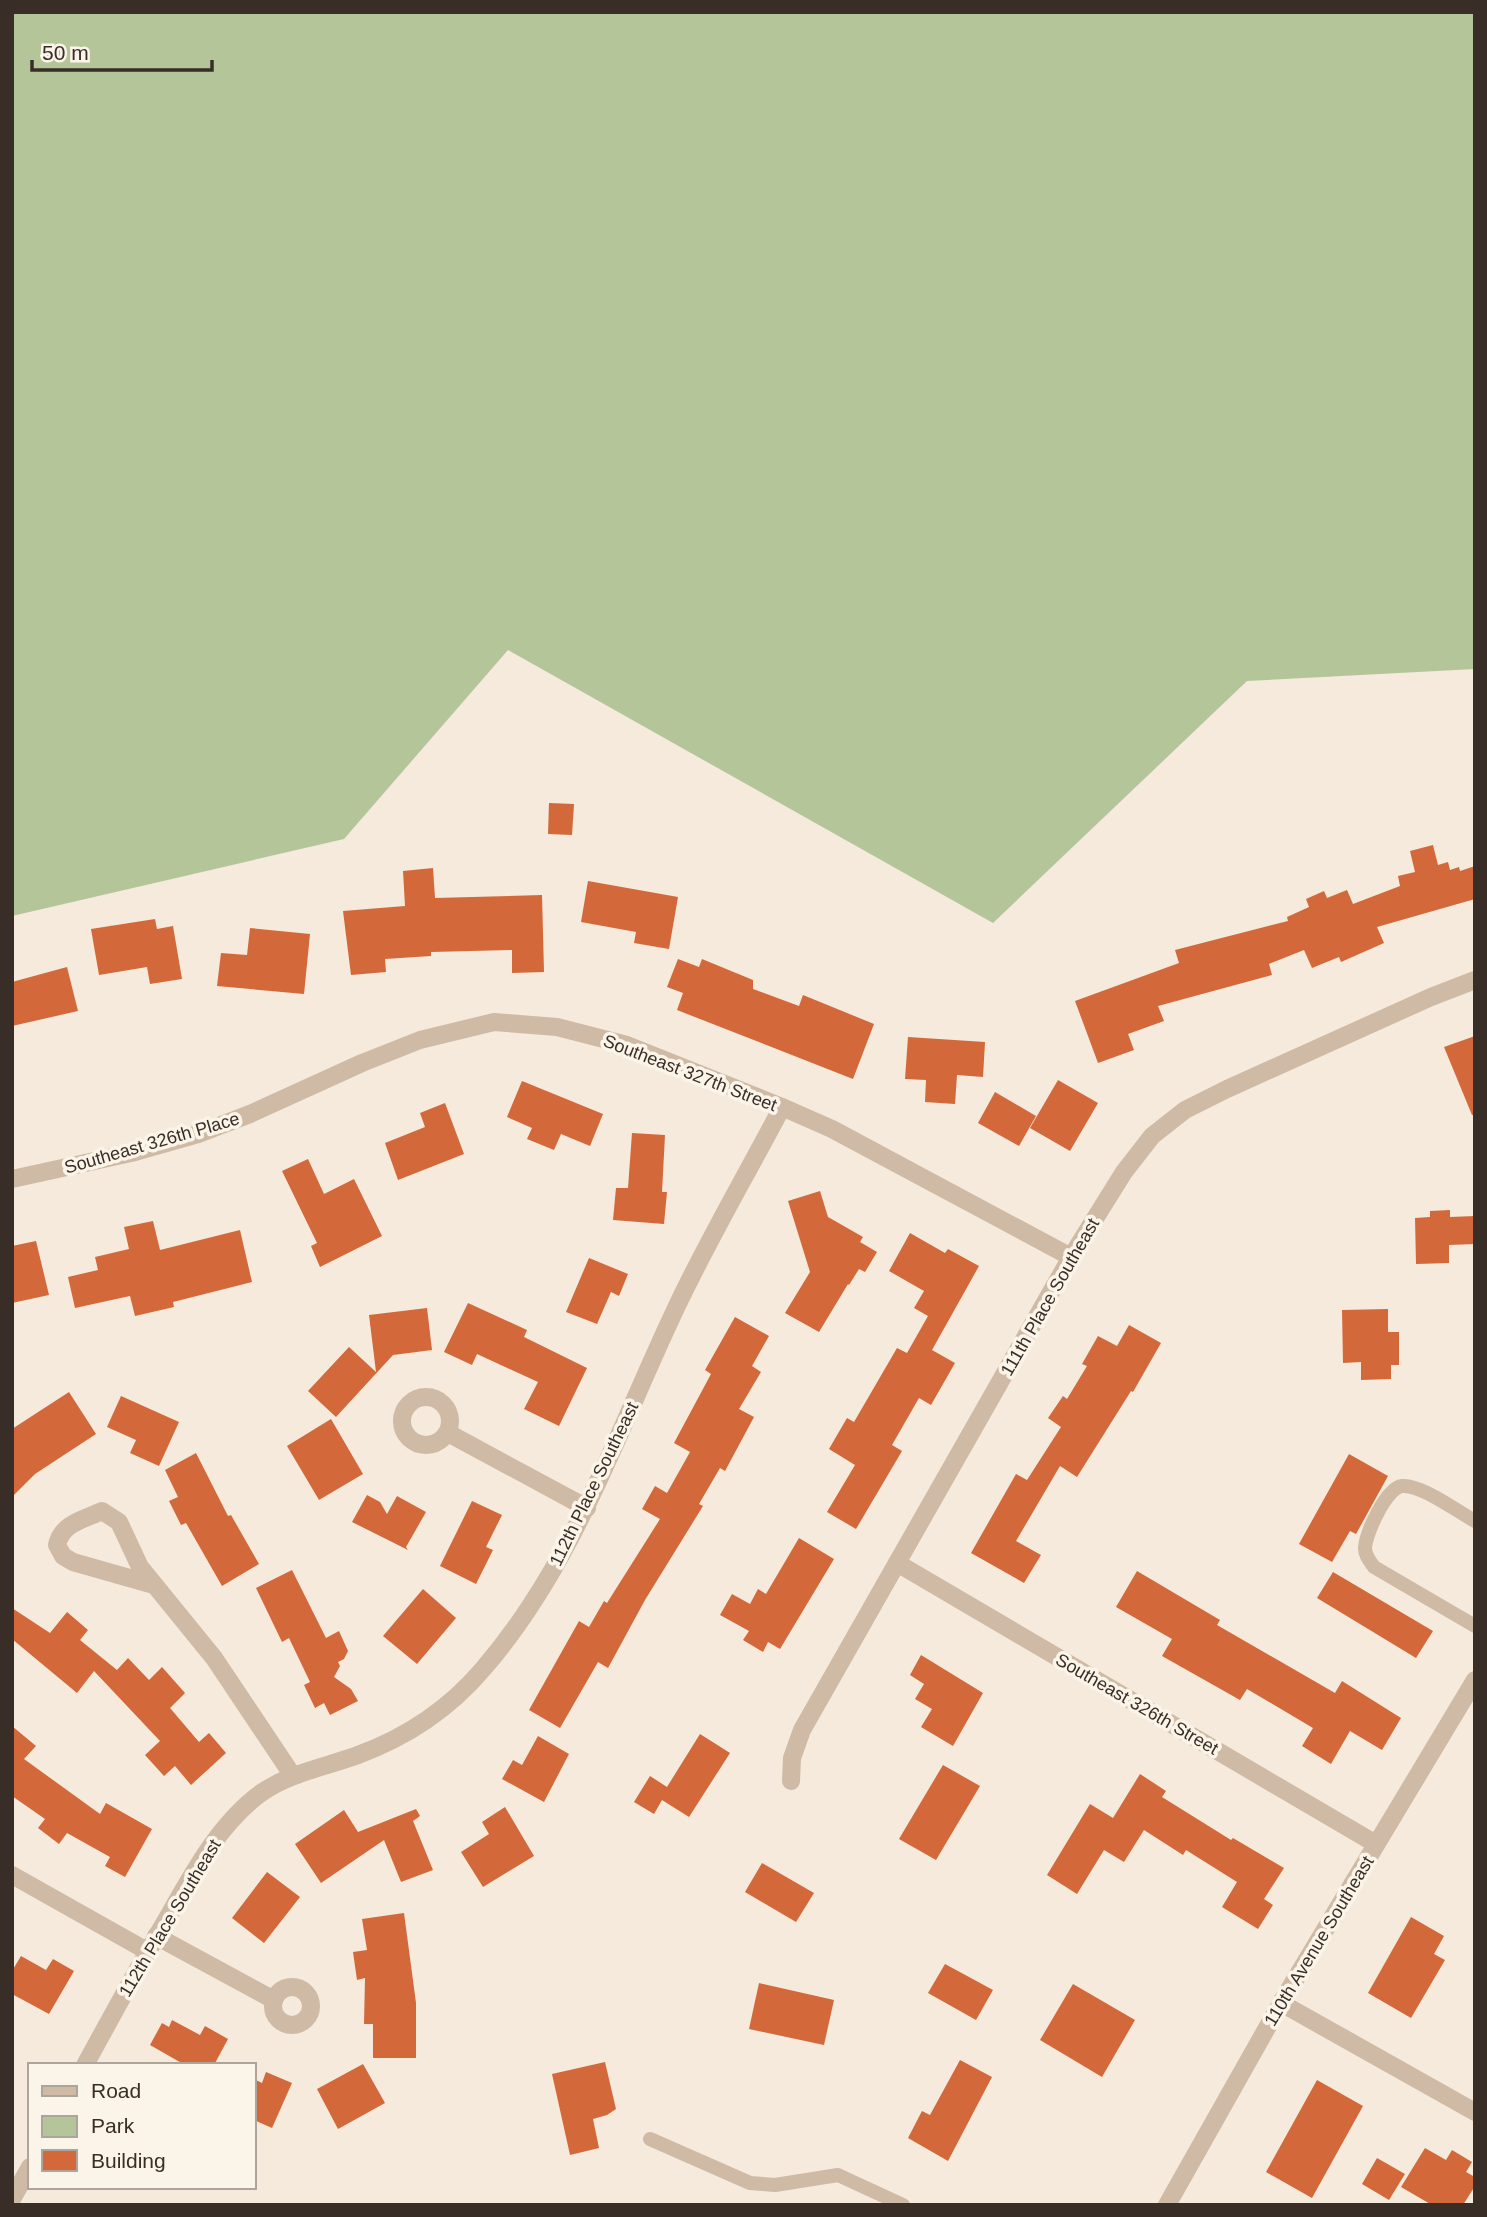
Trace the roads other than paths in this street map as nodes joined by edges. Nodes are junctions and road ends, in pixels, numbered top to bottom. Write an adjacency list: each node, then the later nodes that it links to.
1 (1475, 980): 5 (street, 111th Place Southeast)
2 (782, 1107): 3 (street, Southeast 327th Street); 5 (street, Southeast 327th Street); 7 (street, 112th Place Southeast)
3 (250, 1114): 4 (street, Southeast 326th Place)
4 (12, 1180)
5 (1071, 1257): 9 (street, 111th Place Southeast)
6 (448, 1433): 7 (street)
7 (587, 1508): 15 (street, 112th Place Southeast)
8 (1475, 1521): 11 (lane)
9 (897, 1563): 16 (street, 111th Place Southeast); 17 (street, Southeast 326th Street)
10 (154, 1585): 10 (street); 15 (street)
11 (1475, 1626)
12 (1475, 1680): 13 (street, 110th Avenue Southeast)
13 (1457, 1711): 14 (street); 17 (street, 110th Avenue Southeast)
14 (1475, 1718)
15 (293, 1776): 19 (street, 112th Place Southeast)
16 (791, 1781)
17 (1376, 1844): 21 (street, 110th Avenue Southeast)
18 (12, 1875): 19 (street)
19 (152, 1944): 20 (street); 22 (street, 112th Place Southeast)
20 (274, 2000)
21 (1281, 2003): 23 (street); 29 (street, 110th Avenue Southeast)
22 (86, 2063)
23 (1475, 2112)
24 (650, 2139): 28 (lane)
25 (28, 2170): 26 (street)
26 (12, 2198): 27 (street)
27 (26, 2205)
28 (903, 2205)
29 (1167, 2205)

